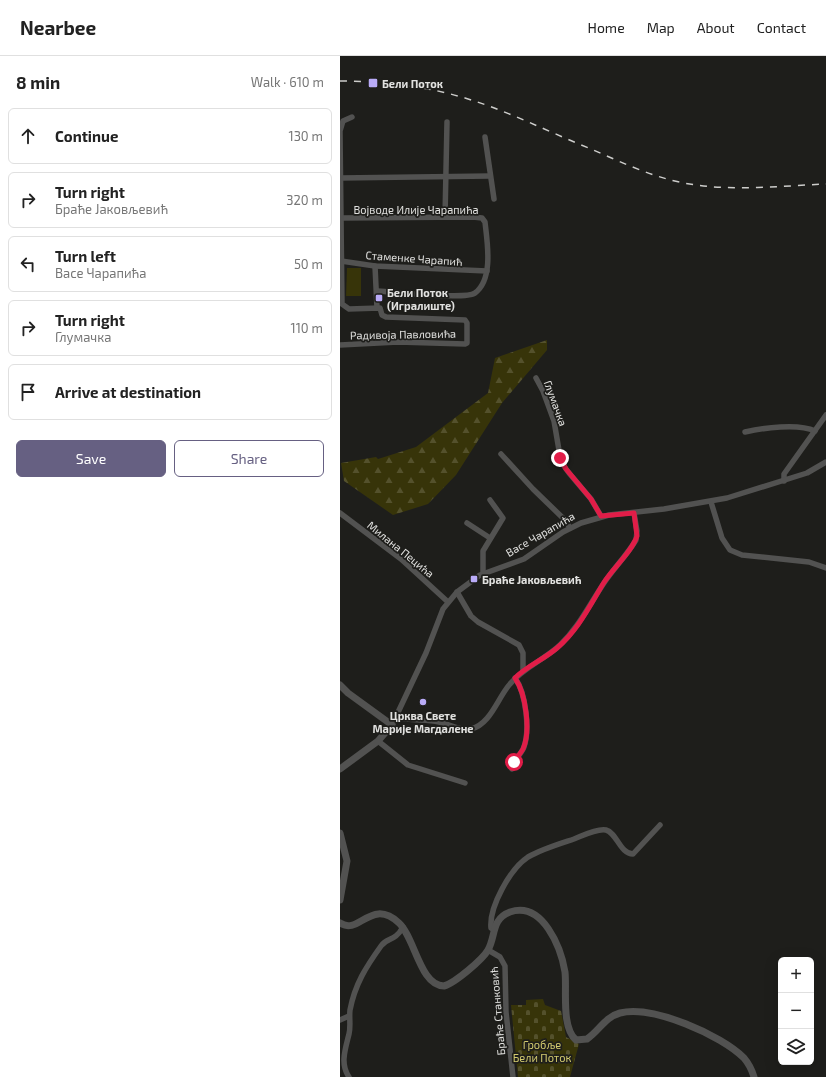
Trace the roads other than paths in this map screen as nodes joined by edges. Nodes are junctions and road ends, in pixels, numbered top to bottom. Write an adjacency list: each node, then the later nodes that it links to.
1 (352, 117): 6 (street)
2 (447, 122): 5 (street)
3 (485, 137): 4 (street)
4 (490, 176): 5 (street); 7 (street)
5 (446, 177): 6 (street); 8 (street)
6 (340, 178): 9 (street)
7 (494, 199)
8 (445, 217): 9 (street, Војводе Илије Чарапића); 12 (street, Војводе Илије Чарапића)
9 (341, 218): 10 (street)
10 (341, 261): 11 (street, Стаменке Чарапић); 14 (street)
11 (375, 266): 12 (street, Стаменке Чарапић); 13 (street)
12 (487, 271): 13 (street, Војводе Илије Чарапића)
13 (377, 291): 14 (street)
14 (377, 308): 15 (street, Радивоја Павловића)
15 (340, 345)
16 (536, 378): 27 (street, Глумачка)
17 (826, 415): 18 (street)
18 (815, 431): 19 (street); 22 (street)
19 (745, 432)
20 (501, 454): 29 (street)
21 (826, 462): 22 (street, Васе Чарапића)
22 (784, 481): 24 (street, Васе Чарапића)
23 (490, 500): 30 (street)
24 (710, 502): 26 (street, Васе Чарапића); 31 (street)
25 (340, 513): 34 (street, Милана Пецића)
26 (634, 513): 27 (street, Васе Чарапића); 35 (street)
27 (601, 516): 29 (street, Васе Чарапића)
28 (466, 523): 30 (street)
29 (570, 528): 32 (street, Васе Чарапића)
30 (490, 538): 32 (street)
31 (826, 568)
32 (483, 574): 33 (street, Васе Чарапића)
33 (458, 592): 34 (street, Васе Чарапића); 35 (street)
34 (448, 602): 38 (street, Васе Чарапића)
35 (523, 671): 36 (street)
36 (515, 678): 38 (street); 42 (street)
37 (340, 685): 39 (street)
38 (397, 717): 39 (street, Васе Чарапића)
39 (392, 725): 40 (street, Васе Чарапића)
40 (378, 741): 41 (street, Васе Чарапића); 43 (street)
41 (340, 769)
42 (512, 769)
43 (465, 783)
44 (660, 825): 49 (street)
45 (340, 834): 46 (street)
46 (340, 900)
47 (340, 923): 48 (street)
48 (403, 927): 50 (street); 51 (street)
49 (494, 930): 50 (street); 55 (street)
50 (488, 950): 54 (street, Браће Станковић)
51 (350, 1016): 52 (street); 53 (street)
52 (340, 1020)
53 (349, 1077)
54 (513, 1077)
55 (754, 1077)

